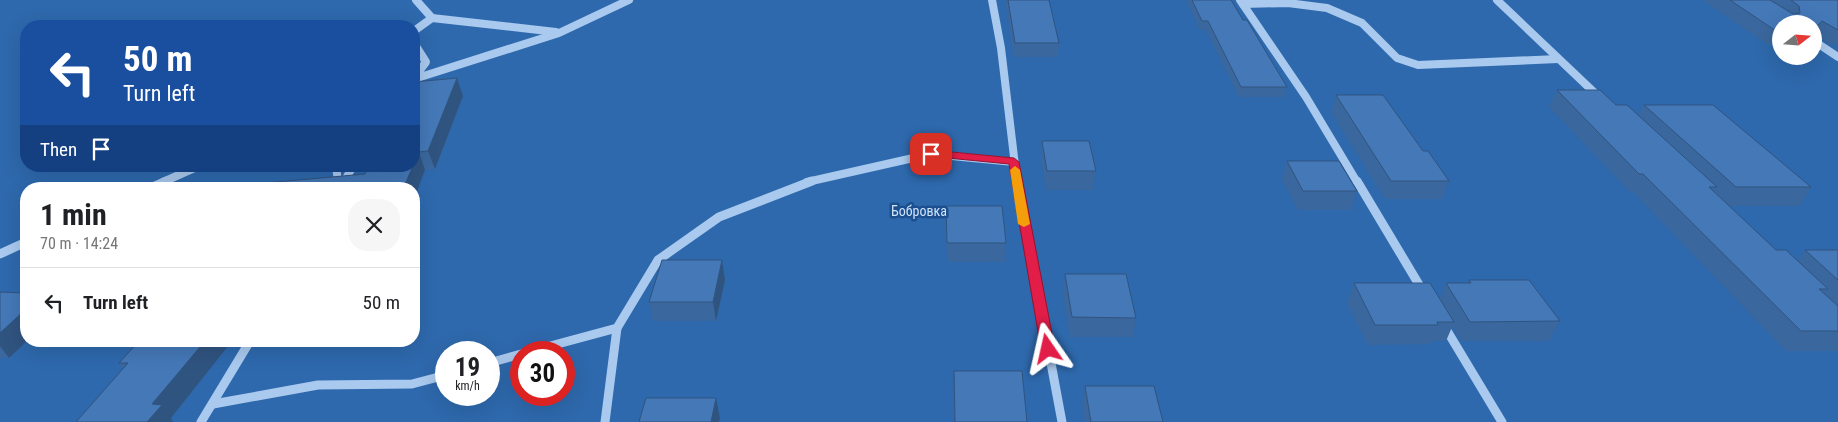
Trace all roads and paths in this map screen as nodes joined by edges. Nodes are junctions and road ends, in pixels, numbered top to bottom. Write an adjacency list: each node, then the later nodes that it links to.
1 (416, 0): 6 (street)
2 (629, 0): 8 (street)
3 (992, 0): 16 (street)
4 (1497, 0): 12 (street)
5 (1242, 2): 12 (street); 21 (street)
6 (432, 18): 7 (street); 8 (street)
7 (420, 27)
8 (559, 33): 14 (street)
9 (1822, 46): 11 (street)
10 (420, 52): 13 (street)
11 (1838, 57)
12 (1558, 58): 15 (street)
13 (420, 70)
14 (420, 76)
15 (1608, 106)
16 (1014, 162): 23 (street); 30 (street)
17 (186, 172): 18 (street)
18 (164, 182)
19 (20, 245): 20 (street)
20 (0, 254)
21 (1430, 302)
22 (1440, 319): 31 (street)
23 (617, 328): 24 (street); 29 (street)
24 (569, 341)
25 (246, 347): 27 (street)
26 (435, 378): 27 (street)
27 (213, 404): 28 (street)
28 (201, 422)
29 (605, 422)
30 (1062, 422)
31 (1502, 422)

